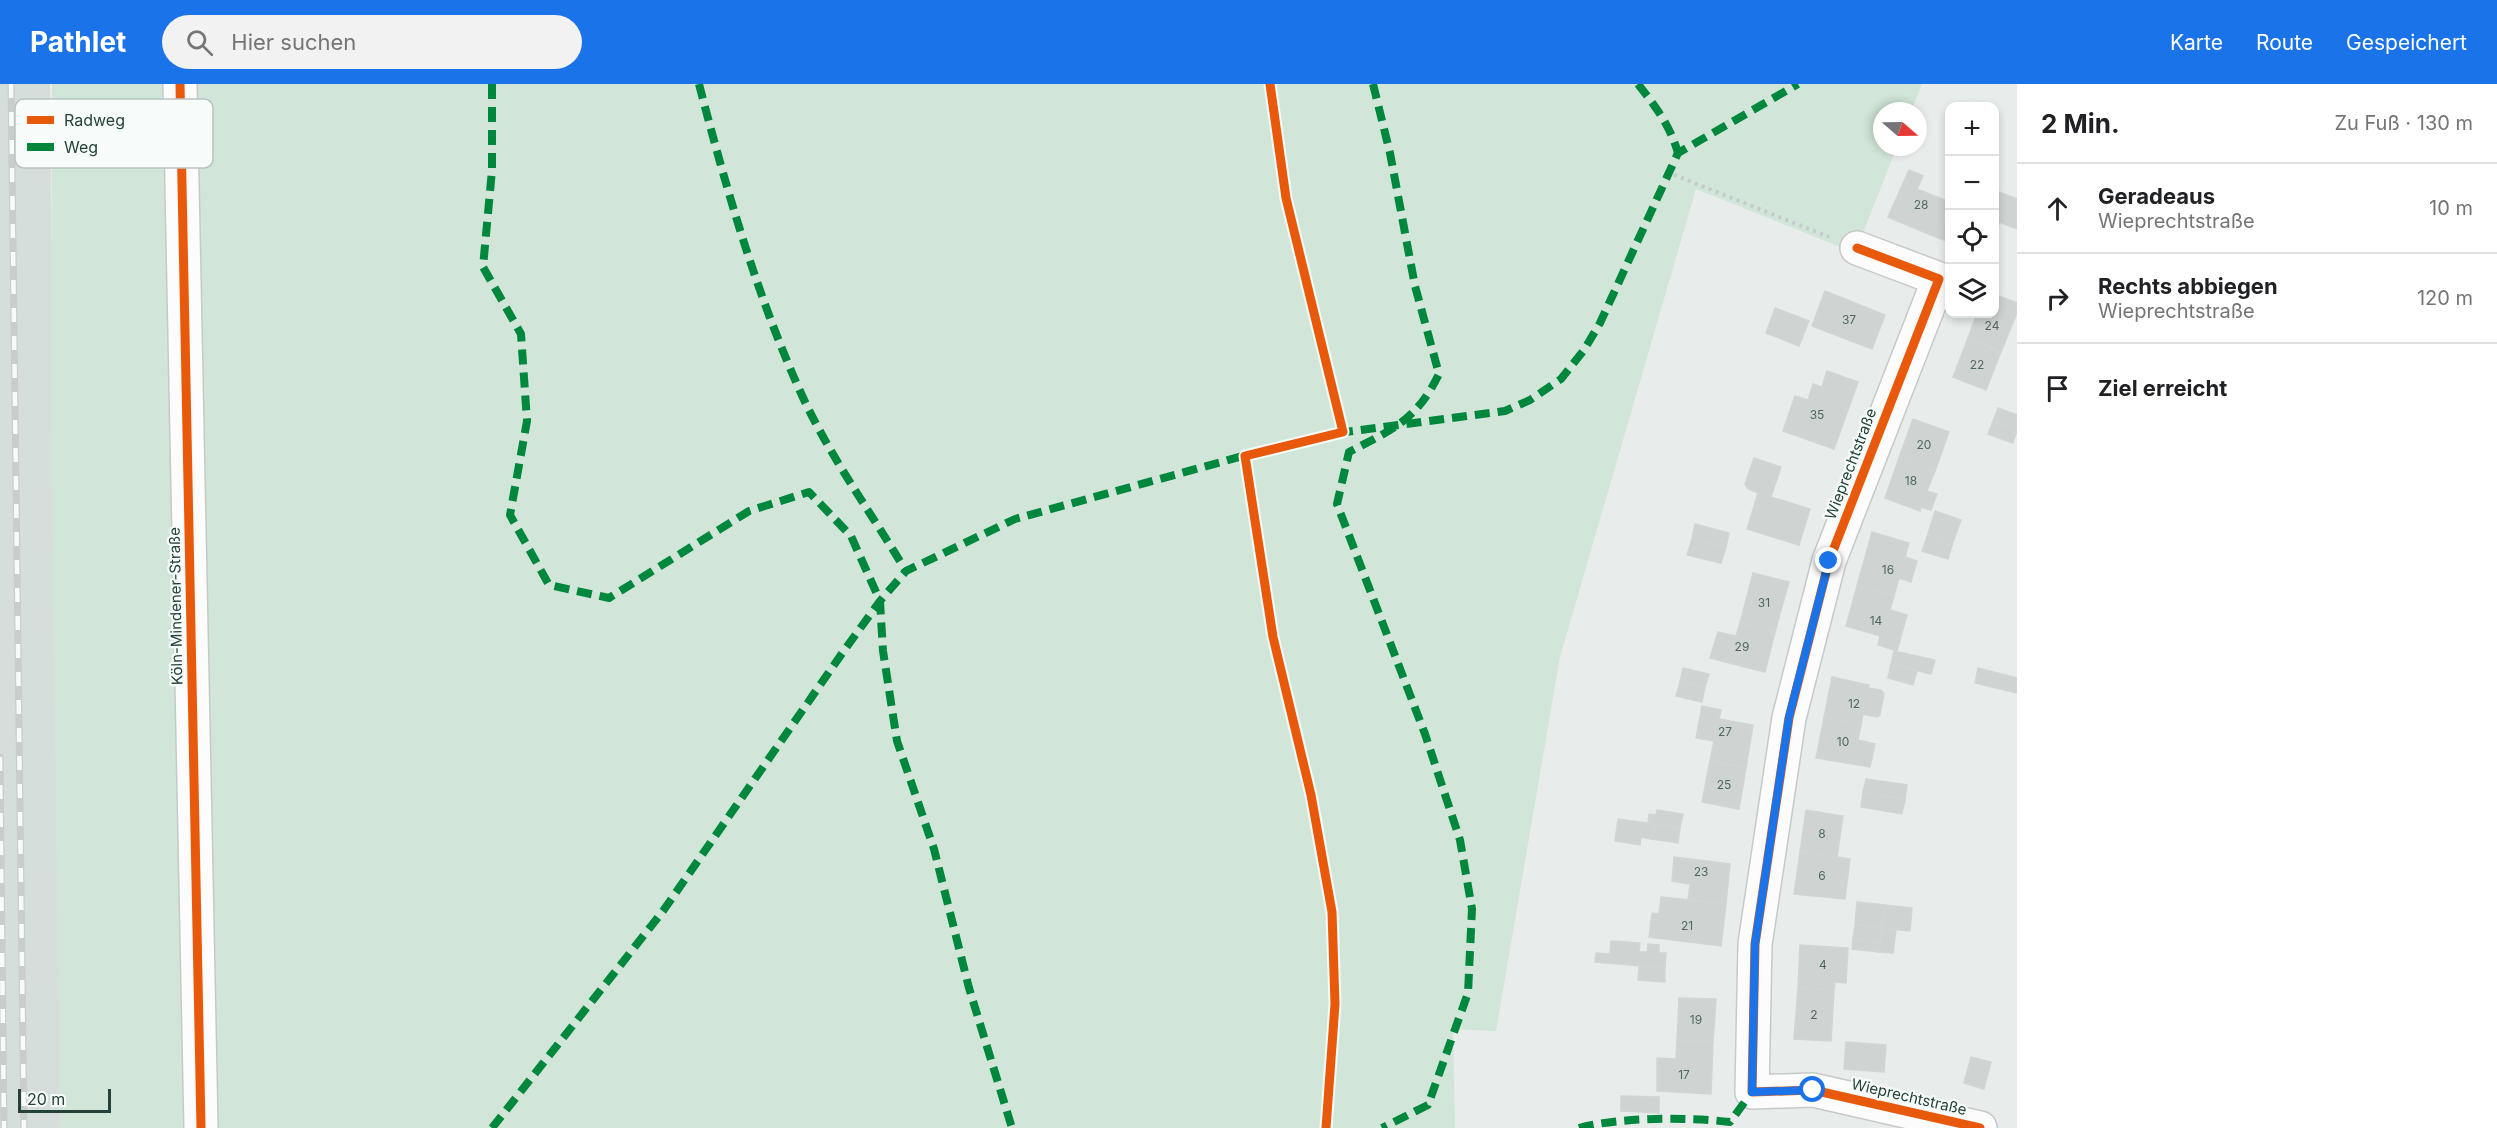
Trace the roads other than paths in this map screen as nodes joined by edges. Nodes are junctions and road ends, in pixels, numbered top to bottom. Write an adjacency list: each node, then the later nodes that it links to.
1 (180, 84): 2 (street, Köln-Mindener-Straße)
2 (180, 99)
3 (182, 168): 5 (street, Köln-Mindener-Straße)
4 (1857, 248): 6 (street, Wieprechtstraße)
5 (201, 1128)
6 (1980, 1128)

